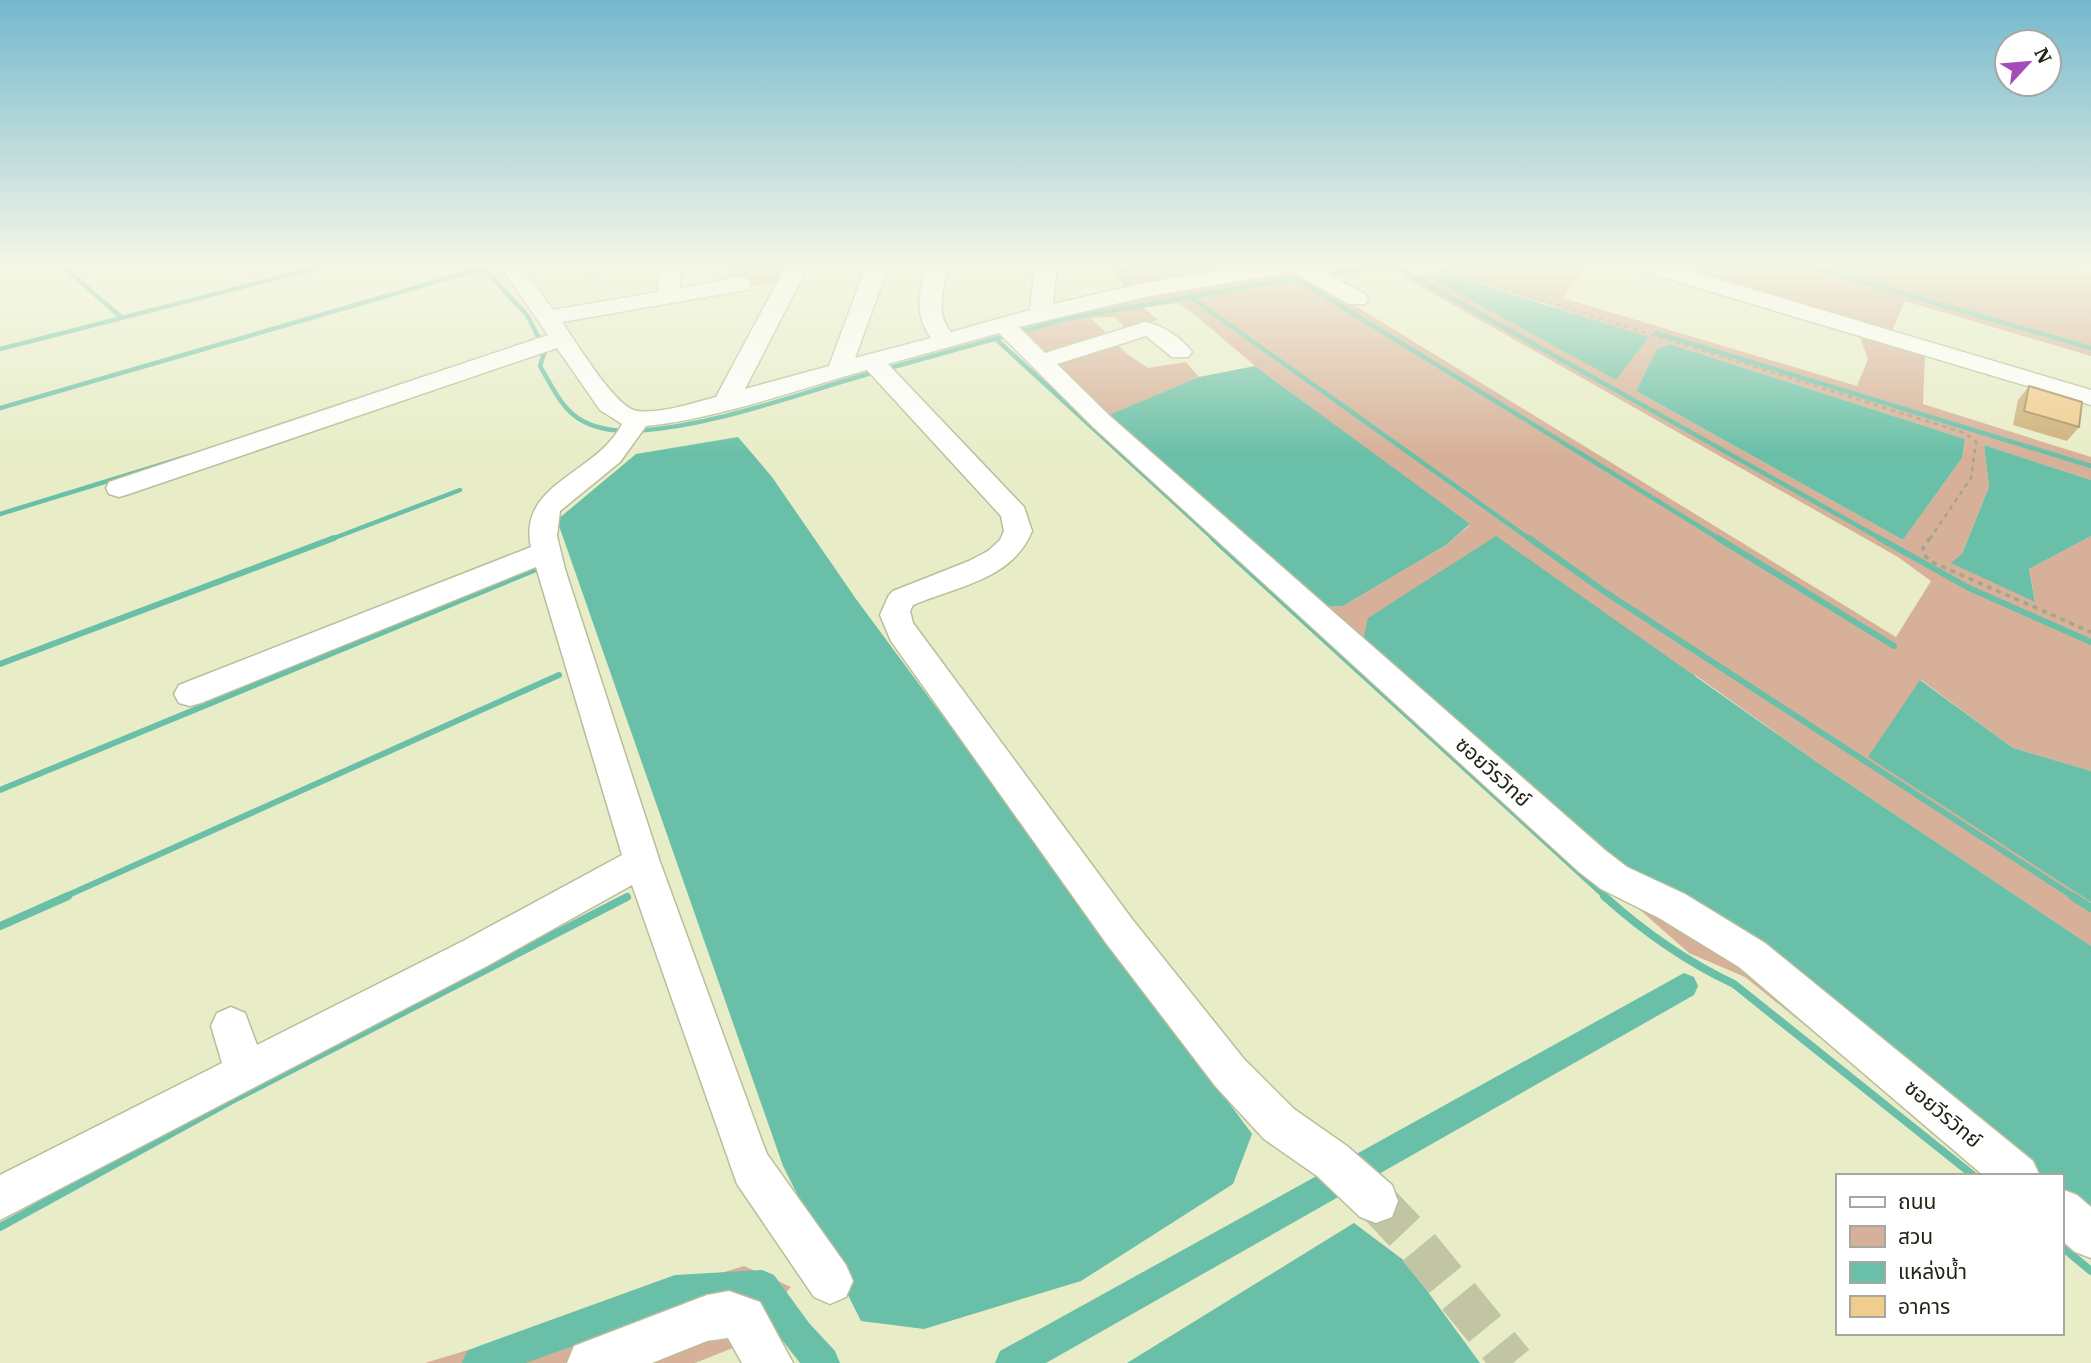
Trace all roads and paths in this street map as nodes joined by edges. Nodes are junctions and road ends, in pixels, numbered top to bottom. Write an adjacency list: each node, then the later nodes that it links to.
1 (555, 328): 16 (street); 17 (street)
2 (765, 328): 15 (street)
3 (854, 328): 13 (street)
4 (933, 328): 9 (street)
5 (990, 328): 9 (street)
6 (1007, 328): 12 (street, ซอยวีรวิทย์)
7 (1629, 328): 19 (path)
8 (1856, 328): 14 (street)
9 (945, 340): 11 (street)
10 (1180, 352): 12 (street)
11 (872, 360): 13 (street); 26 (street)
12 (1040, 362): 24 (street, ซอยวีรวิทย์)
13 (838, 370): 15 (street)
14 (2091, 398)
15 (726, 402): 16 (street)
16 (637, 419): 18 (street)
17 (119, 488)
18 (547, 552): 20 (street); 21 (street)
19 (2091, 632)
20 (190, 694)
21 (642, 862): 23 (street); 29 (street)
22 (231, 1026): 23 (street)
23 (244, 1070): 25 (street)
24 (2016, 1174)
25 (0, 1198)
26 (1376, 1201)
27 (2063, 1213): 28 (street)
28 (2091, 1236)
29 (830, 1281)
30 (765, 1360): 31 (street)
31 (591, 1363)

